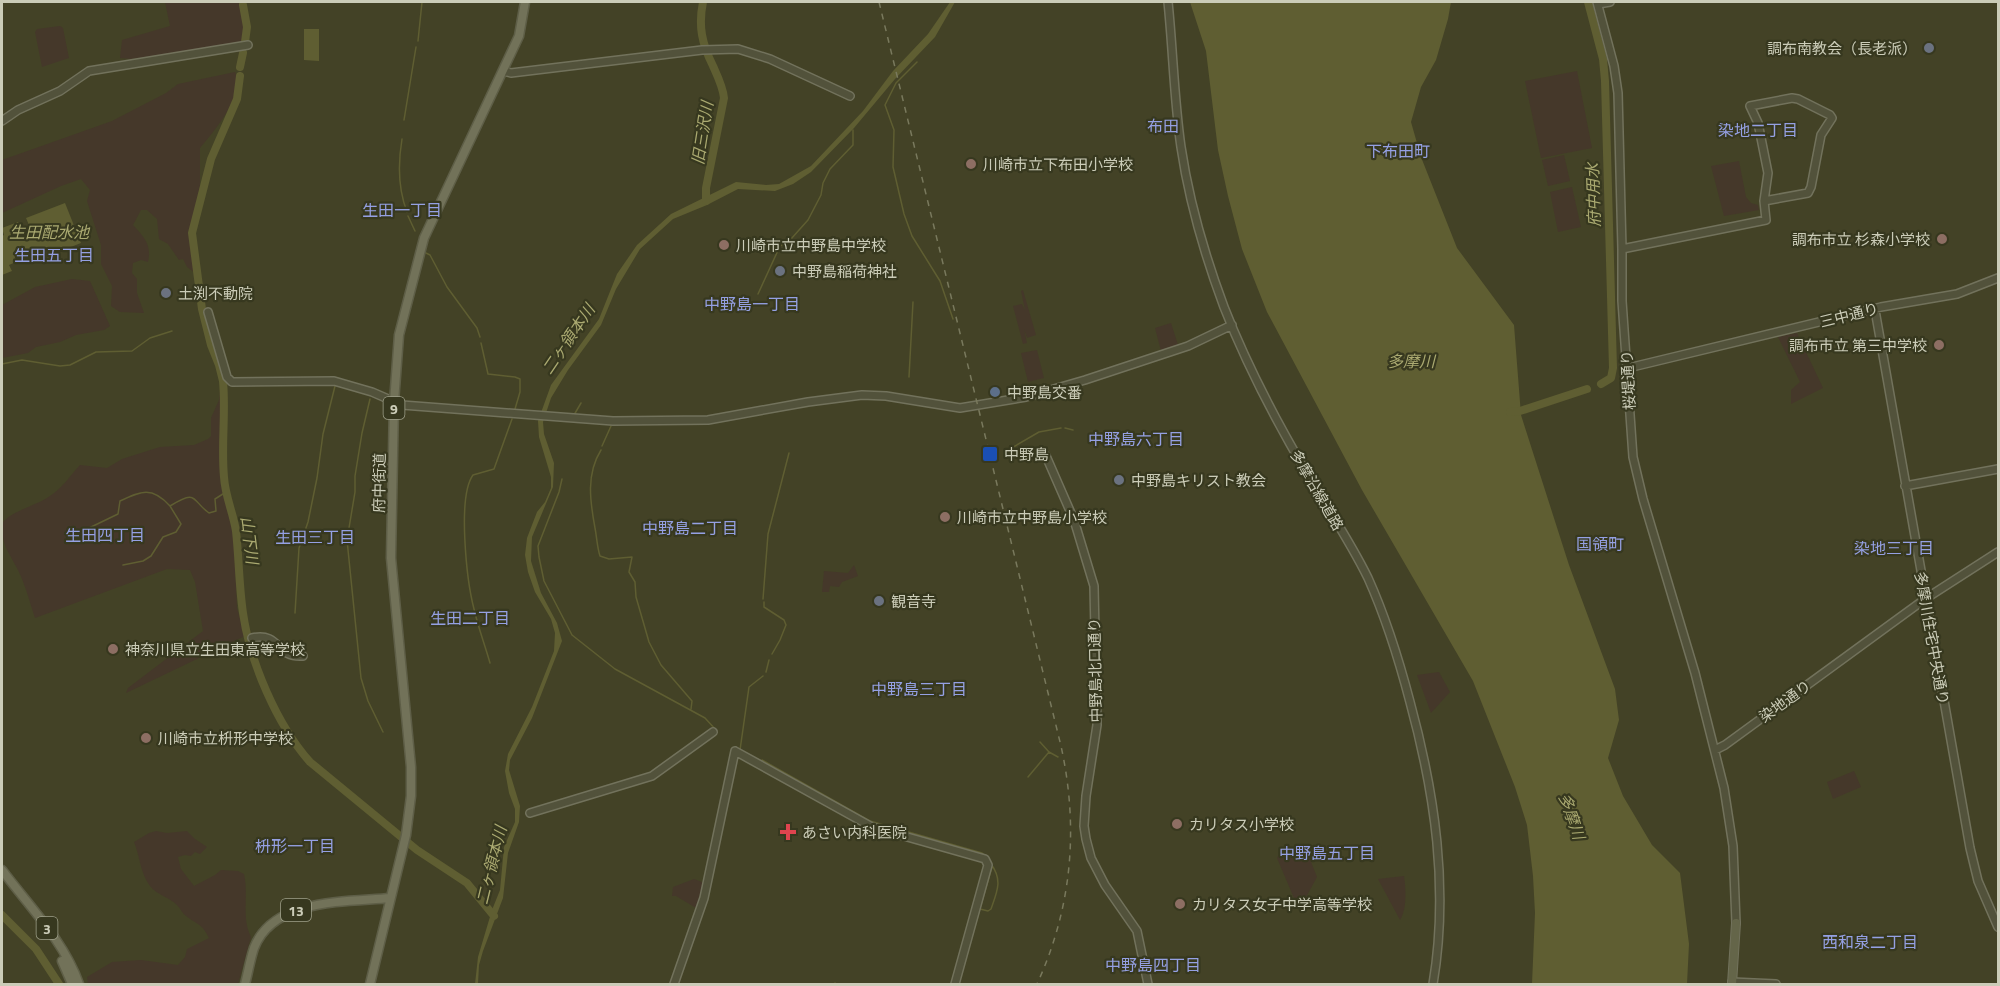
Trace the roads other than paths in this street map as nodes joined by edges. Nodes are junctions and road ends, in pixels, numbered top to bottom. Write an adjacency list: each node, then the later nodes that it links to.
1 (525, 2): 6 (main road, 府中街道 / 9)
2 (1167, 2): 14 (street, 多摩沿線道路)
3 (1610, 2): 4 (street)
4 (1597, 3): 10 (street, 桜堤通り)
5 (248, 45): 8 (street)
6 (503, 71): 7 (street); 16 (main road, 府中街道 / 9)
7 (850, 96)
8 (2, 121)
9 (1764, 201): 9 (street); 10 (street)
10 (1623, 249): 15 (street, 桜堤通り)
11 (1998, 278): 12 (street, 三中通り)
12 (1875, 310): 15 (street, 三中通り); 19 (street, 多摩川住宅中央通り)
13 (208, 312): 16 (street)
14 (1232, 325): 16 (street); 39 (street, 多摩沿線道路)
15 (1628, 368): 25 (street, 桜堤通り)
16 (394, 402): 29 (main road, 府中街道 / 9)
17 (1046, 456): 38 (street, 中野島北口通り)
18 (1998, 469): 19 (street)
19 (1905, 486): 21 (street, 多摩川住宅中央通り)
20 (1998, 552): 21 (street, 染地通り)
21 (1925, 599): 25 (street, 染地通り); 31 (street, 多摩川住宅中央通り)
22 (252, 638): 23 (street)
23 (303, 656)
24 (713, 732): 26 (street)
25 (1715, 750): 30 (street)
26 (530, 813)
27 (2, 870): 28 (main road, 3)
28 (16, 889): 33 (main road, 3); 33 (main road, 3)
29 (390, 898): 34 (main road, 13); 35 (main road, 府中街道 / 9)
30 (1736, 923): 32 (main road)
31 (1998, 927)
32 (1732, 983): 40 (street)
33 (77, 984)
34 (247, 984)
35 (370, 984)
36 (674, 984): 37 (street)
37 (955, 984)
38 (1148, 984)
39 (1433, 984)
40 (1776, 984)

